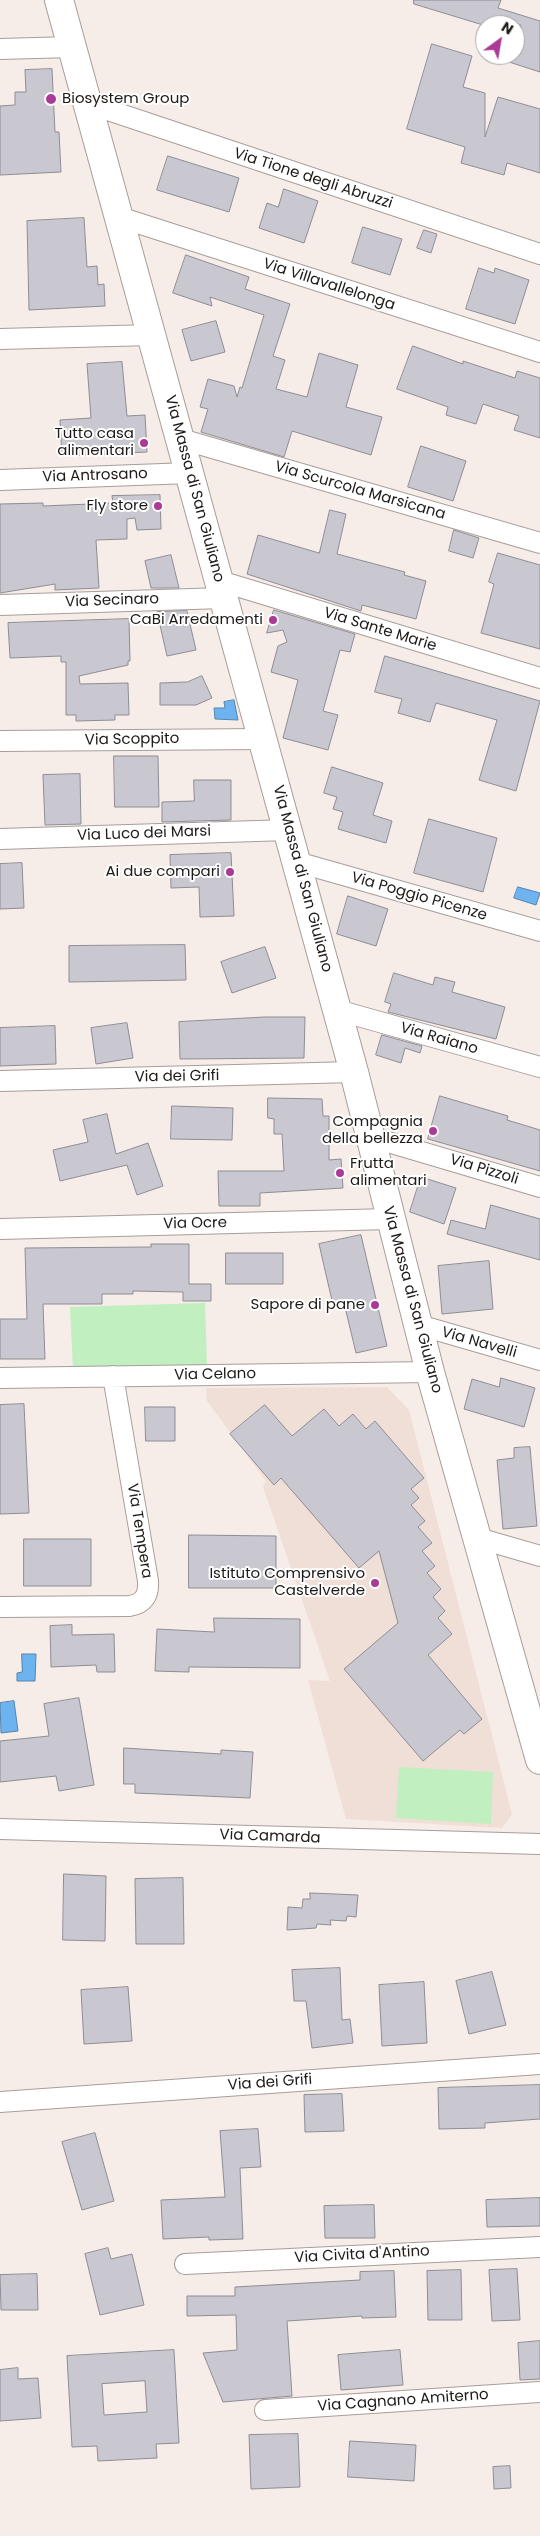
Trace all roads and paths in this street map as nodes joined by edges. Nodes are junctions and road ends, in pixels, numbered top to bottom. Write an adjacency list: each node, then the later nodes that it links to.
1 (58, 0): 2 (street, Via Massa di San Giuliano)
2 (72, 47): 3 (street); 4 (street, Via Massa di San Giuliano)
3 (0, 49)
4 (87, 103): 5 (street, Via Massa di San Giuliano); 6 (street, Via Tione degli Abruzzi)
5 (119, 217): 7 (street, Via Massa di San Giuliano); 9 (street, Via Villavallelonga)
6 (540, 254)
7 (152, 336): 8 (street); 10 (street, Via Massa di San Giuliano)
8 (0, 339)
9 (540, 352)
10 (181, 439): 11 (street, Via Massa di San Giuliano); 13 (street, Via Scurcola Marsicana)
11 (190, 473): 12 (street, Via Antrosano); 14 (street, Via Massa di San Giuliano)
12 (0, 480)
13 (540, 543)
14 (222, 590): 15 (street, Via Secinaro); 16 (street, Via Sante Marie); 17 (street, Via Massa di San Giuliano)
15 (0, 605)
16 (540, 678)
17 (264, 738): 18 (street, Via Scoppito); 19 (street, Via Massa di San Giuliano)
18 (0, 741)
19 (289, 830): 20 (street, Via Luco dei Marsi); 21 (street, Via Massa di San Giuliano)
20 (0, 839)
21 (297, 862): 22 (street, Via Poggio Picenze); 23 (street, Via Massa di San Giuliano)
22 (540, 931)
23 (337, 1010): 24 (street, Via Raiano); 25 (street, Via Massa di San Giuliano)
24 (540, 1067)
25 (354, 1072): 26 (street, Via dei Grifi); 27 (street, Via Massa di San Giuliano)
26 (0, 1081)
27 (371, 1137): 28 (street, Via Pizzoli); 29 (street, Via Massa di San Giuliano)
28 (540, 1187)
29 (390, 1219): 30 (street, Via Ocre); 31 (street, Via Massa di San Giuliano)
30 (0, 1229)
31 (419, 1325): 32 (street, Via Navelli); 33 (street, Via Massa di San Giuliano)
32 (540, 1360)
33 (430, 1372): 34 (street, Via Celano); 36 (street, Via Massa di San Giuliano)
34 (113, 1376): 35 (street, Via Celano); 38 (street, Via Tempera)
35 (0, 1378)
36 (478, 1538): 37 (street); 39 (street, Via Massa di San Giuliano)
37 (540, 1556)
38 (0, 1607)
39 (540, 1760)
40 (0, 1829): 41 (street, Via Camarda)
41 (540, 1844)
42 (540, 2064): 43 (street, Via dei Grifi)
43 (0, 2102)
44 (540, 2247): 45 (street, Via Civita d'Antino)
45 (185, 2264)
46 (540, 2392): 47 (street, Via Cagnano Amiterno)
47 (265, 2410)

